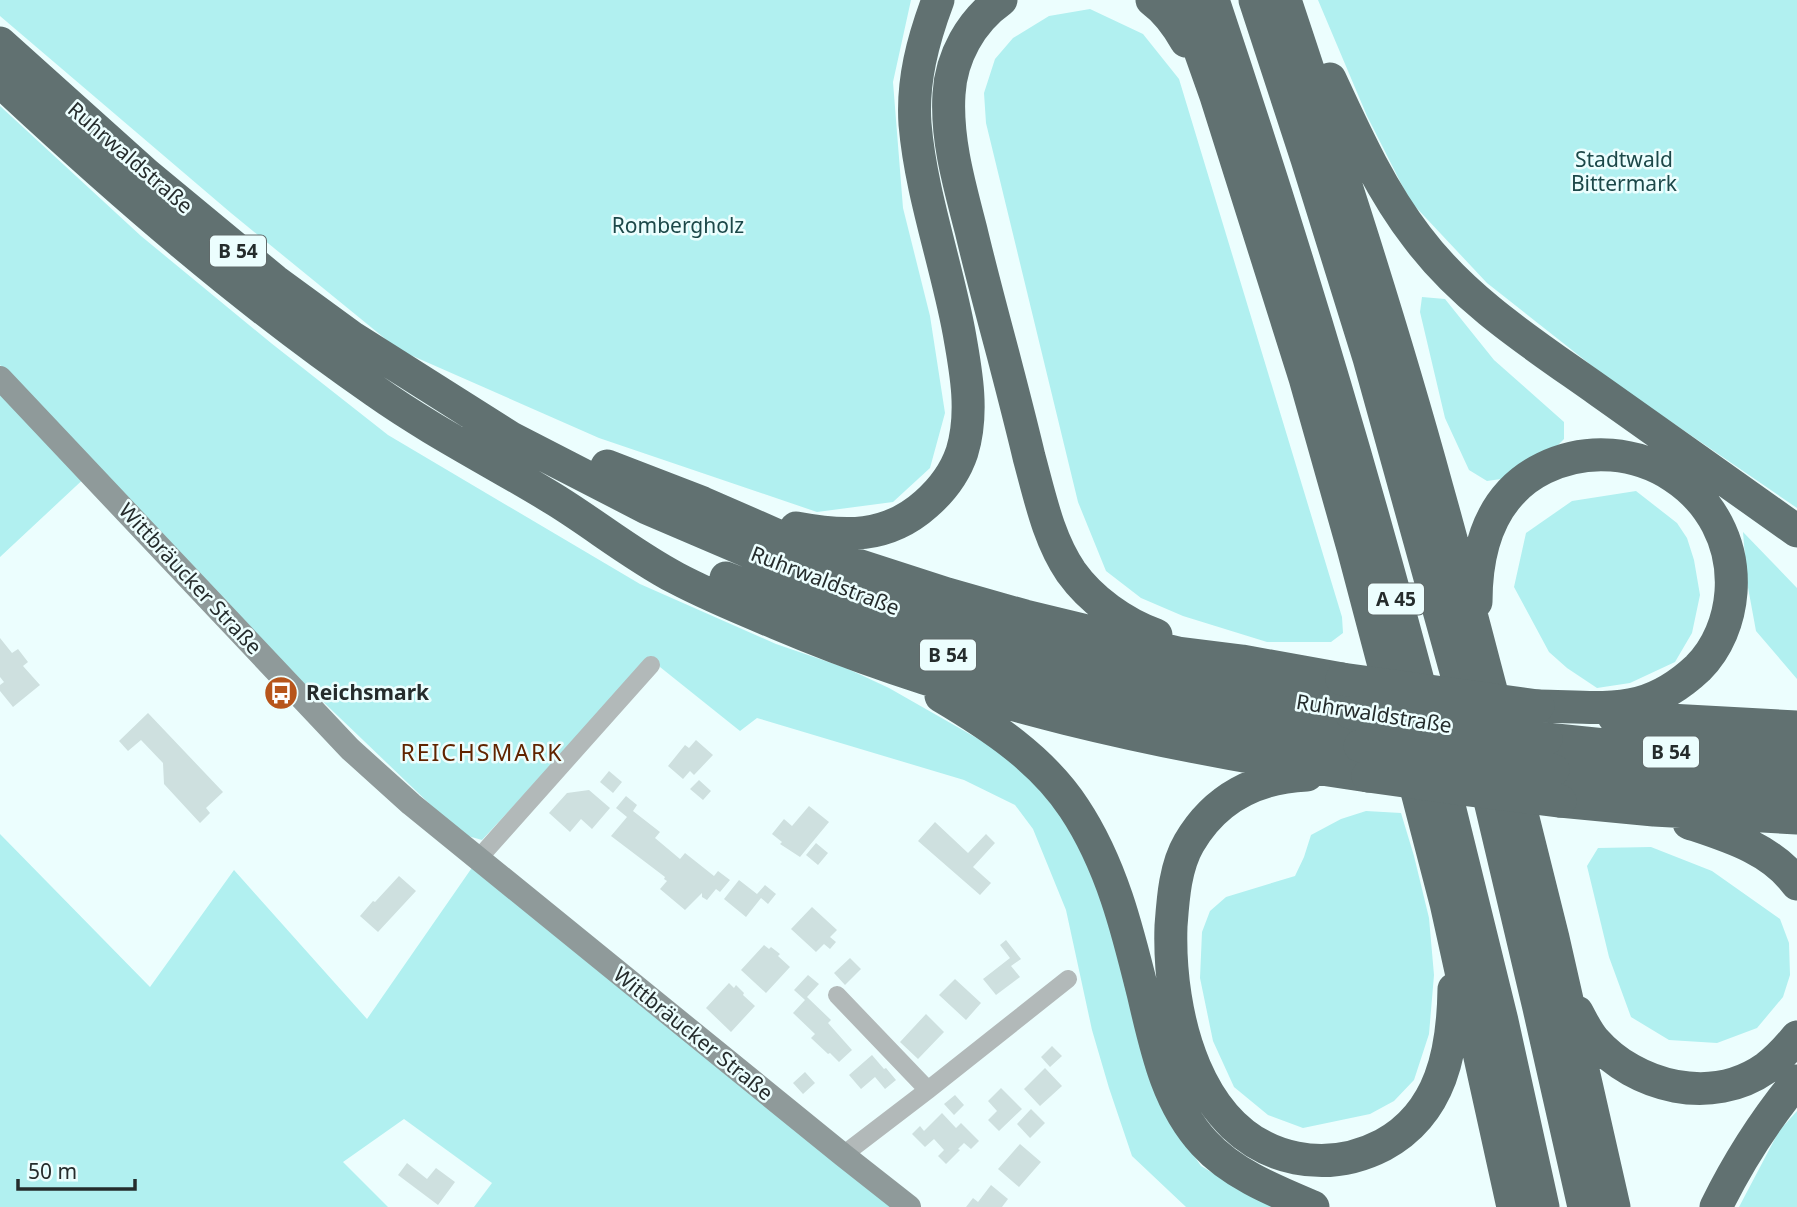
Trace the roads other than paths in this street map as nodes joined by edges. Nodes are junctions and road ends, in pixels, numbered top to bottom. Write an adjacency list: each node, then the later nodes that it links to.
1 (938, 0): 15 (highway)
2 (1002, 0): 18 (highway)
3 (1152, 0): 11 (highway)
4 (1182, 0): 11 (highway)
5 (1213, 0): 42 (highway, A 45)
6 (1255, 0): 43 (highway, A 45)
7 (1285, 0): 17 (highway)
8 (1294, 0): 16 (highway)
9 (0, 43): 13 (highway, Ruhrwaldstraße / B 54)
10 (0, 81): 14 (highway, Ruhrwaldstraße / B 54)
11 (1216, 96): 31 (highway)
12 (0, 378): 29 (main road, Wittbräucker Straße)
13 (456, 401): 15 (highway); 23 (highway, Ruhrwaldstraße / B 54, bridge)
14 (555, 500): 20 (highway); 24 (highway, B 54)
15 (703, 503): 18 (highway)
16 (1797, 531)
17 (1481, 654): 21 (highway); 32 (highway)
18 (1241, 661): 21 (highway, bridge)
19 (651, 665): 29 (street)
20 (887, 667): 24 (highway); 40 (highway)
21 (1538, 706): 22 (highway)
22 (1797, 727)
23 (1797, 759)
24 (1364, 761): 25 (highway, bridge); 31 (highway)
25 (1557, 786): 26 (highway, B 54); 27 (highway)
26 (1797, 788)
27 (1654, 810): 28 (highway); 30 (highway)
28 (1797, 818)
29 (478, 859): 38 (main road, Wittbräucker Straße)
30 (1797, 884)
31 (1446, 903): 41 (highway)
32 (1559, 963): 35 (highway); 44 (highway)
33 (1068, 979): 37 (street)
34 (837, 995): 37 (street)
35 (1797, 1037)
36 (1797, 1081): 45 (highway)
37 (928, 1090): 38 (street)
38 (843, 1155): 39 (main road, Wittbräucker Straße)
39 (909, 1207)
40 (1313, 1207)
41 (1513, 1207)
42 (1543, 1207)
43 (1584, 1207)
44 (1614, 1207)
45 (1716, 1207)

